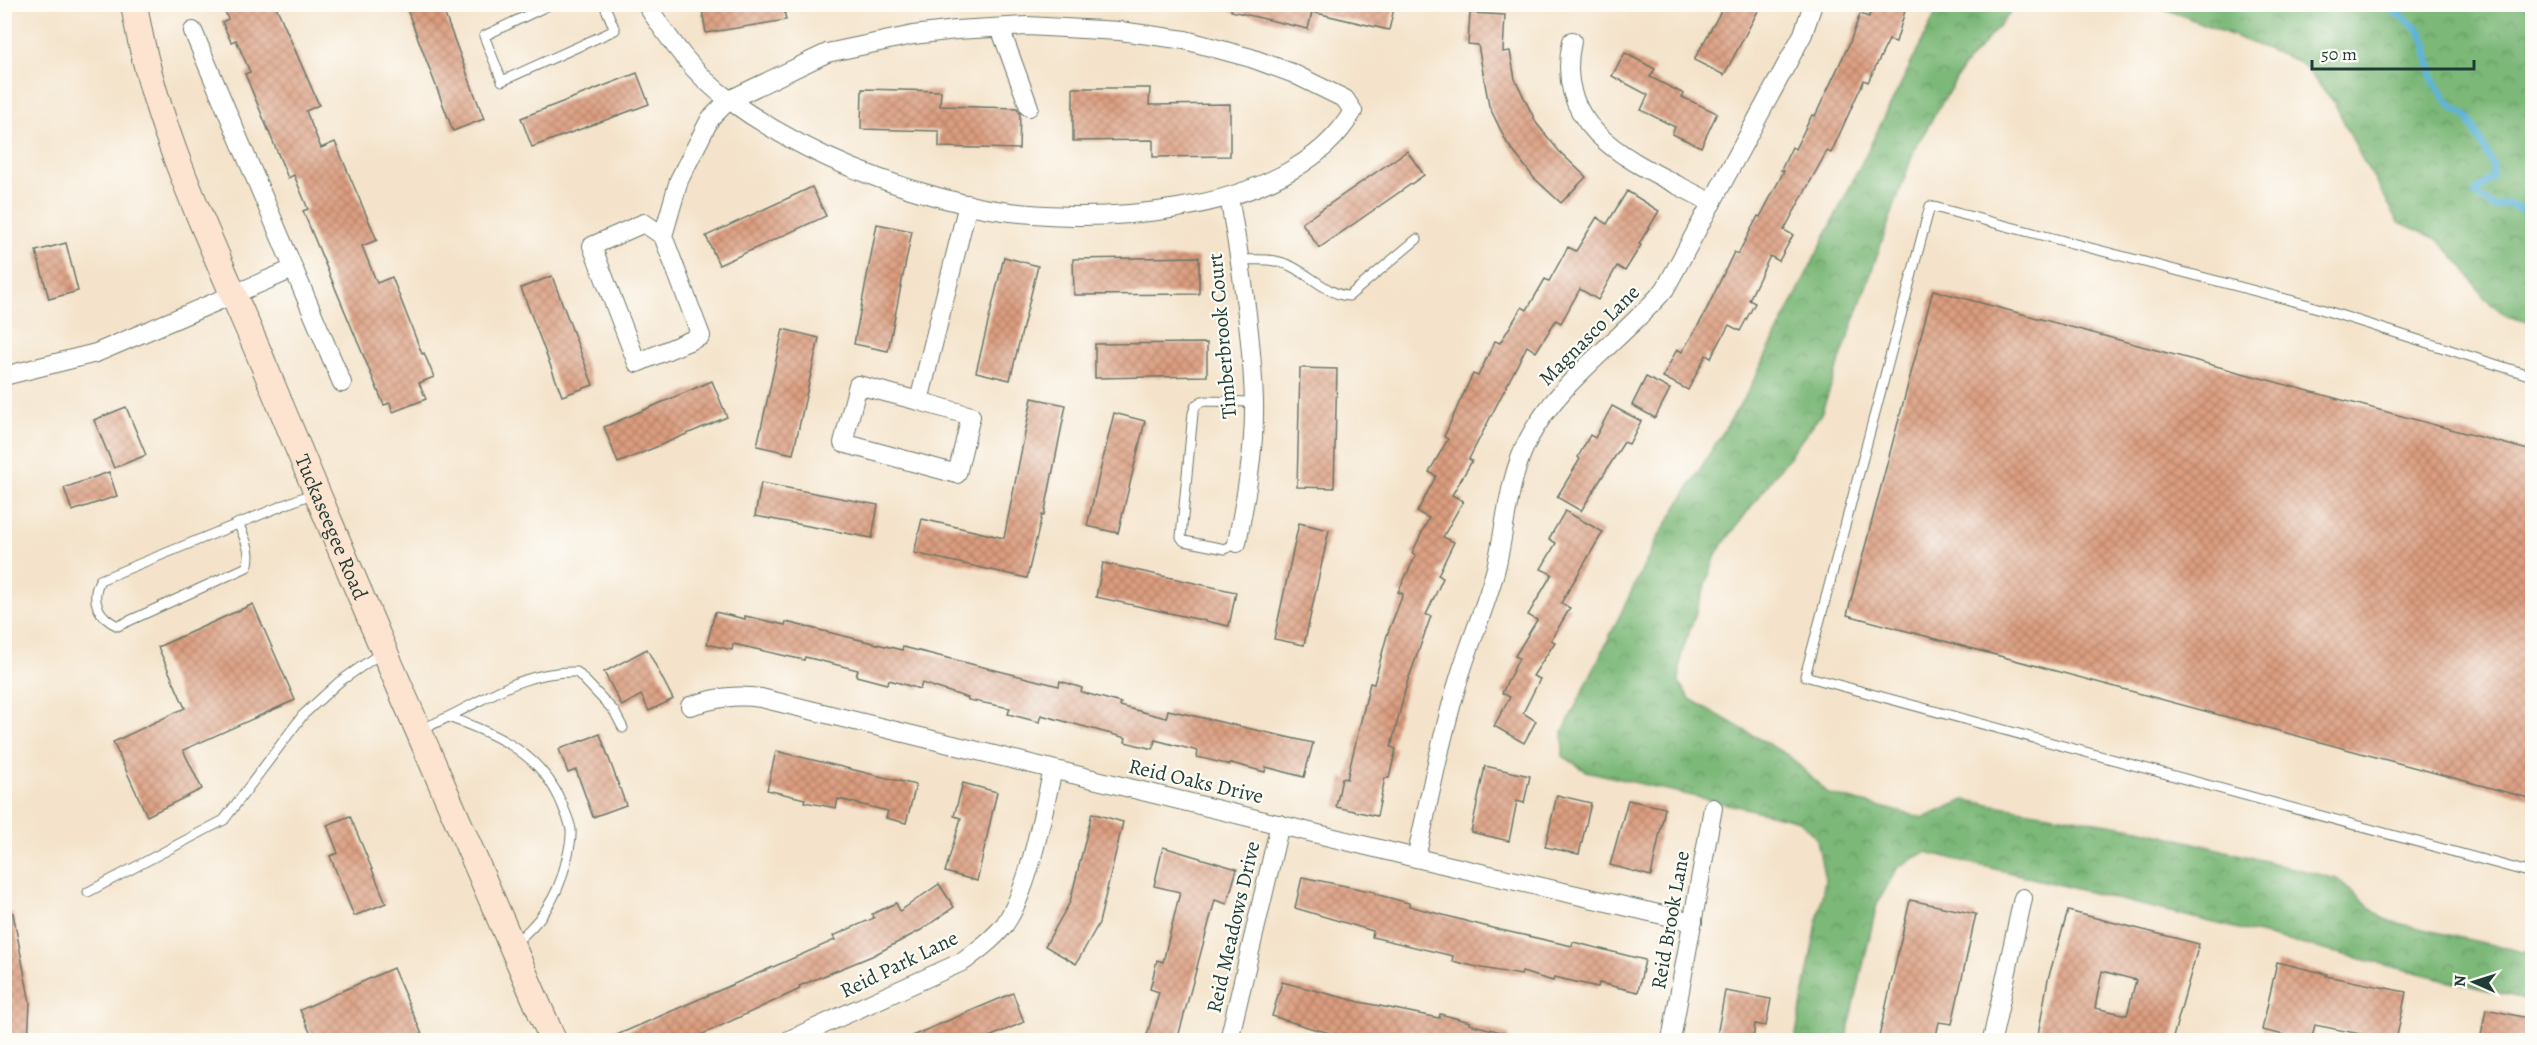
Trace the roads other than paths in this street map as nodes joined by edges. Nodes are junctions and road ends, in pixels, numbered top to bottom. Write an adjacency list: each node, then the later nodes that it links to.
1 (134, 4): 18 (street, Tuckaseegee Road)
2 (551, 4): 5 (lane)
3 (646, 4): 9 (street)
4 (1814, 4): 12 (street, Magnasco Lane)
5 (607, 6)
6 (1000, 28): 9 (street); 10 (street); 11 (street)
7 (193, 31): 17 (street)
8 (1572, 41): 12 (street)
9 (729, 100): 13 (street); 14 (street)
10 (1029, 107)
11 (1228, 197): 13 (street); 16 (street, Timberbrook Court)
12 (1712, 203): 35 (street, Magnasco Lane)
13 (968, 204): 22 (street)
14 (663, 236): 14 (street)
15 (1417, 239): 16 (lane)
16 (1239, 260): 23 (street, Timberbrook Court)
17 (293, 268): 18 (street); 21 (street)
18 (235, 295): 19 (street); 24 (street, Tuckaseegee Road)
19 (4, 376)
20 (2532, 376): 36 (lane)
21 (342, 384)
22 (920, 401): 22 (street)
23 (1254, 402): 26 (street, Timberbrook Court); 26 (lane)
24 (316, 492): 25 (lane); 27 (street, Tuckaseegee Road)
25 (238, 522): 25 (lane)
26 (1237, 543)
27 (386, 650): 31 (street, Tuckaseegee Road); 37 (lane)
28 (690, 706): 32 (street, Reid Oaks Drive)
29 (451, 718): 30 (lane); 31 (lane); 40 (lane)
30 (623, 728)
31 (420, 730): 40 (street, Tuckaseegee Road)
32 (1053, 770): 34 (street, Reid Oaks Drive); 42 (street, Reid Park Lane)
33 (1713, 808): 39 (street, Reid Brook Lane)
34 (1280, 824): 35 (street, Reid Oaks Drive); 43 (street, Reid Meadows Drive)
35 (1416, 858): 39 (street, Reid Oaks Drive)
36 (2532, 873)
37 (87, 892)
38 (2023, 898): 45 (street)
39 (1693, 922): 44 (street, Reid Brook Lane)
40 (512, 945): 41 (street, Tuckaseegee Road)
41 (553, 1041)
42 (789, 1041)
43 (1229, 1041)
44 (1671, 1041)
45 (1992, 1041)

